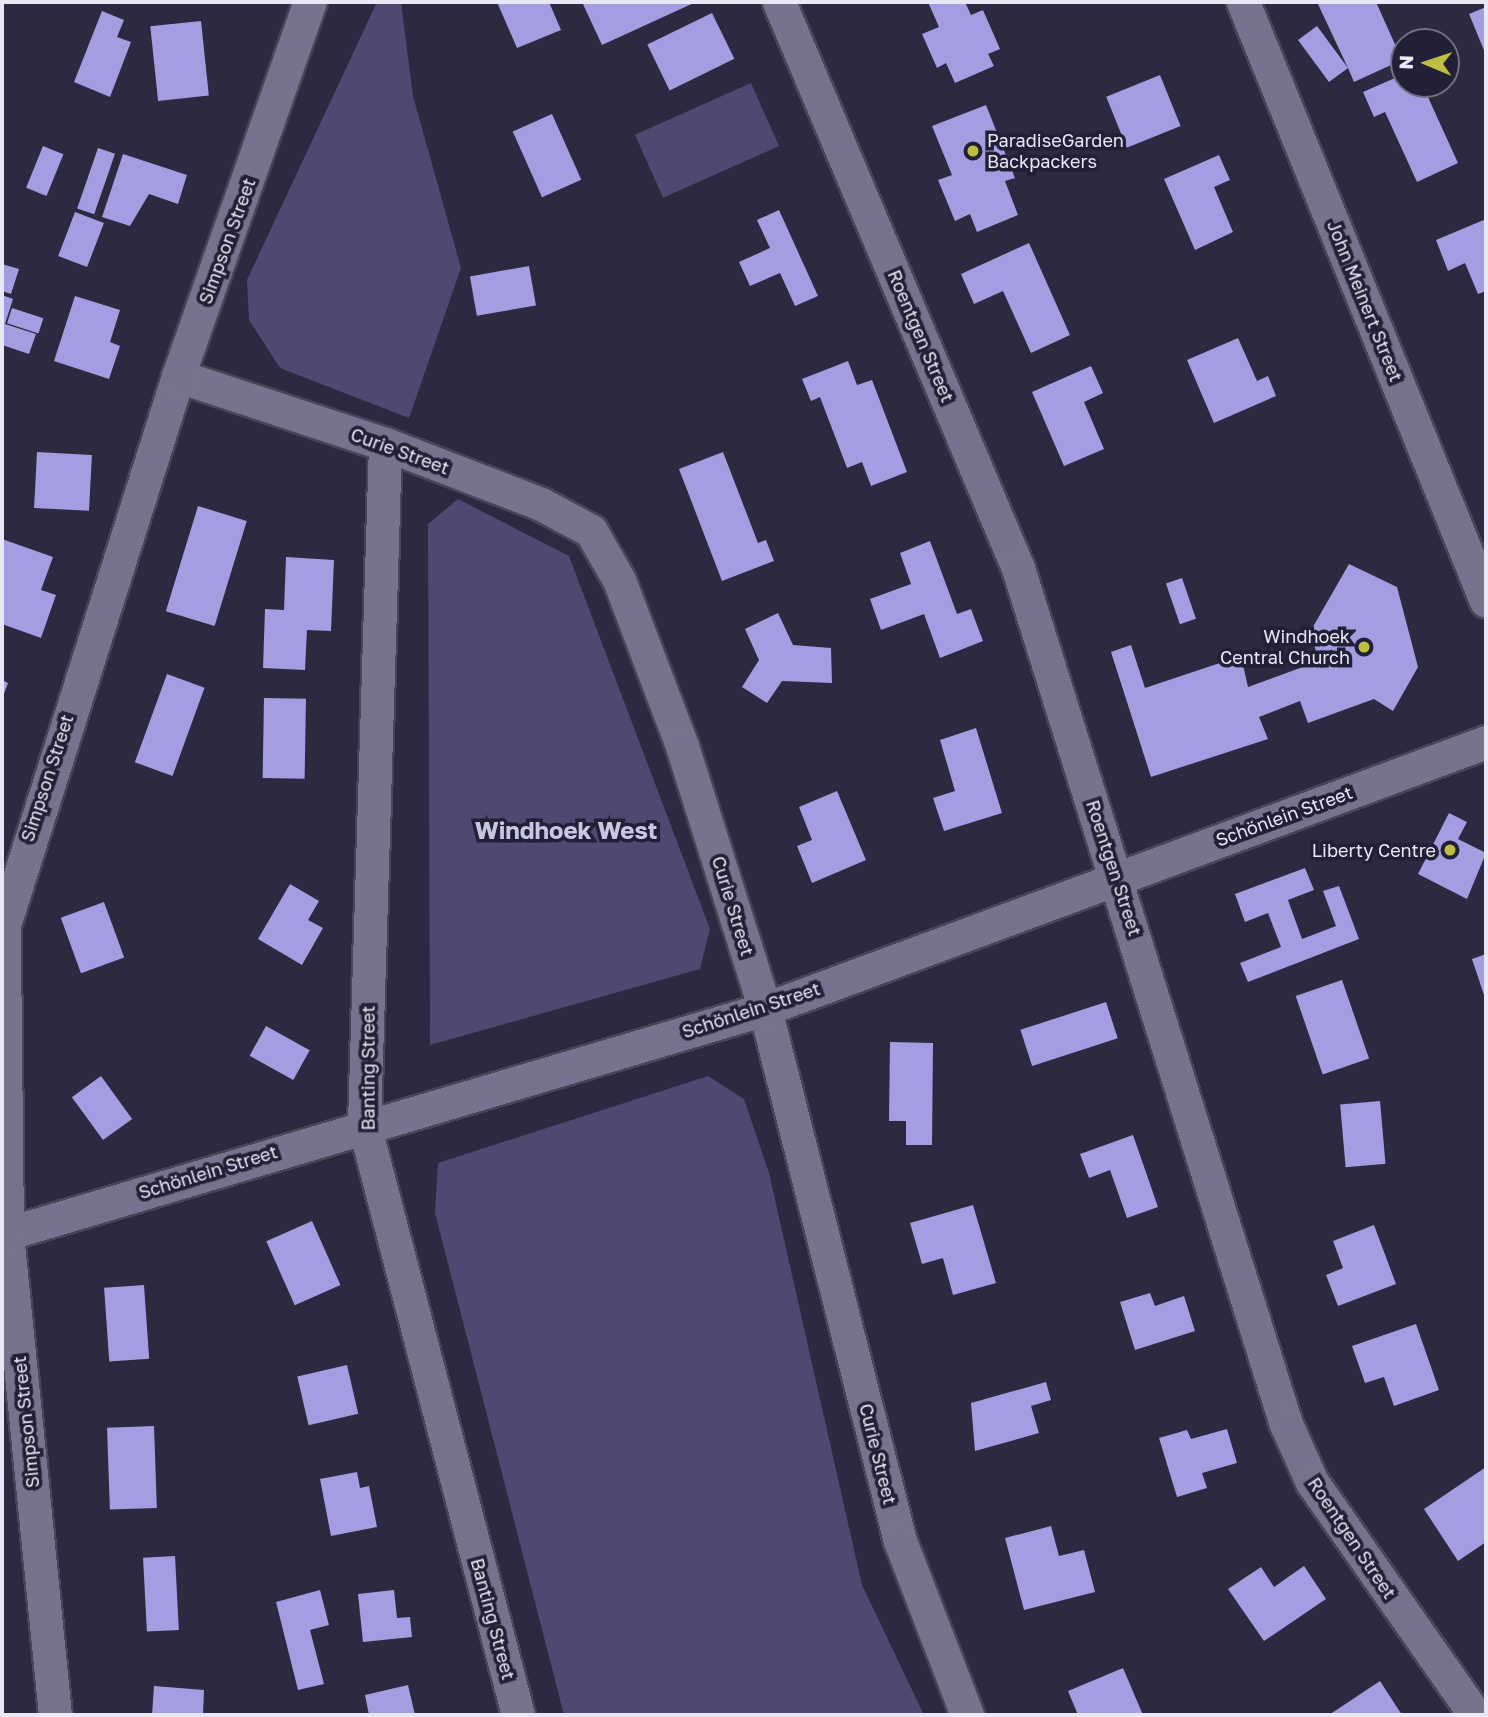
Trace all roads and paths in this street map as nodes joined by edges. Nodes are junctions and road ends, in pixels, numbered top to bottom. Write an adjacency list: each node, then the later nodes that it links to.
1 (310, 2): 4 (street, Simpson Street)
2 (779, 2): 8 (street, Roentgen Street)
3 (1243, 2): 6 (street, John Meinert Street)
4 (178, 376): 5 (street, Curie Street); 11 (street, Simpson Street)
5 (386, 444): 9 (street, Curie Street); 10 (street, Banting Street)
6 (1486, 601)
7 (1486, 742): 8 (street, Schönlein Street)
8 (1118, 877): 9 (street, Schönlein Street); 15 (street, Roentgen Street)
9 (765, 1009): 10 (street, Schönlein Street); 14 (street, Curie Street)
10 (364, 1124): 11 (street, Schönlein Street); 13 (street, Banting Street)
11 (4, 1234): 12 (street, Simpson Street)
12 (55, 1715)
13 (518, 1715)
14 (967, 1715)
15 (1475, 1715)

